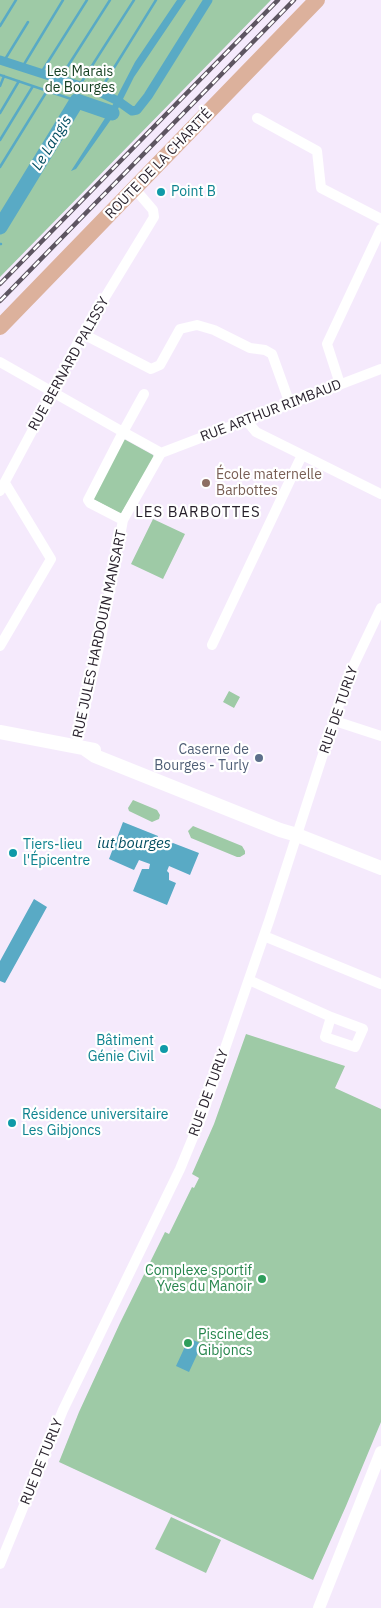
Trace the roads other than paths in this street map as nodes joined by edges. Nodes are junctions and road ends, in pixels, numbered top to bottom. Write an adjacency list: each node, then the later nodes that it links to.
1 (317, 0): 3 (main road, ROUTE DE LA CHARITÉ)
2 (257, 118): 4 (street)
3 (134, 189): 6 (main road, ROUTE DE LA CHARITÉ); 7 (street, RUE BERNARD PALISSY)
4 (381, 218)
5 (381, 229): 10 (street)
6 (0, 327)
7 (83, 334): 11 (street, RUE BERNARD PALISSY); 13 (street)
8 (0, 362): 11 (street)
9 (381, 369): 10 (street, RUE ARTHUR RIMBAUD)
10 (340, 384): 13 (street, RUE ARTHUR RIMBAUD)
11 (53, 392): 15 (street); 18 (street, RUE BERNARD PALISSY)
12 (144, 394): 15 (street)
13 (290, 404): 14 (street, RUE ARTHUR RIMBAUD)
14 (246, 420): 16 (street, RUE ARTHUR RIMBAUD); 17 (street)
15 (124, 432): 16 (street); 20 (street)
16 (161, 452): 20 (street, RUE JULES HARDOUIN MANSART)
17 (302, 455): 19 (street); 22 (street)
18 (2, 487): 23 (street)
19 (381, 494)
20 (123, 520): 27 (street, RUE JULES HARDOUIN MANSART)
21 (381, 608): 24 (street, RUE DE TURLY)
22 (212, 645)
23 (0, 646)
24 (335, 721): 26 (street); 28 (street, RUE DE TURLY)
25 (0, 732): 27 (main road)
26 (381, 736)
27 (80, 748): 28 (main road)
28 (297, 835): 29 (main road); 30 (street, RUE DE TURLY)
29 (381, 868)
30 (264, 936): 31 (street, RUE DE TURLY); 32 (street)
31 (249, 980): 33 (street); 35 (street, RUE DE TURLY)
32 (381, 984)
33 (331, 1017)
34 (381, 1452): 36 (street)
35 (0, 1564)
36 (319, 1608)

